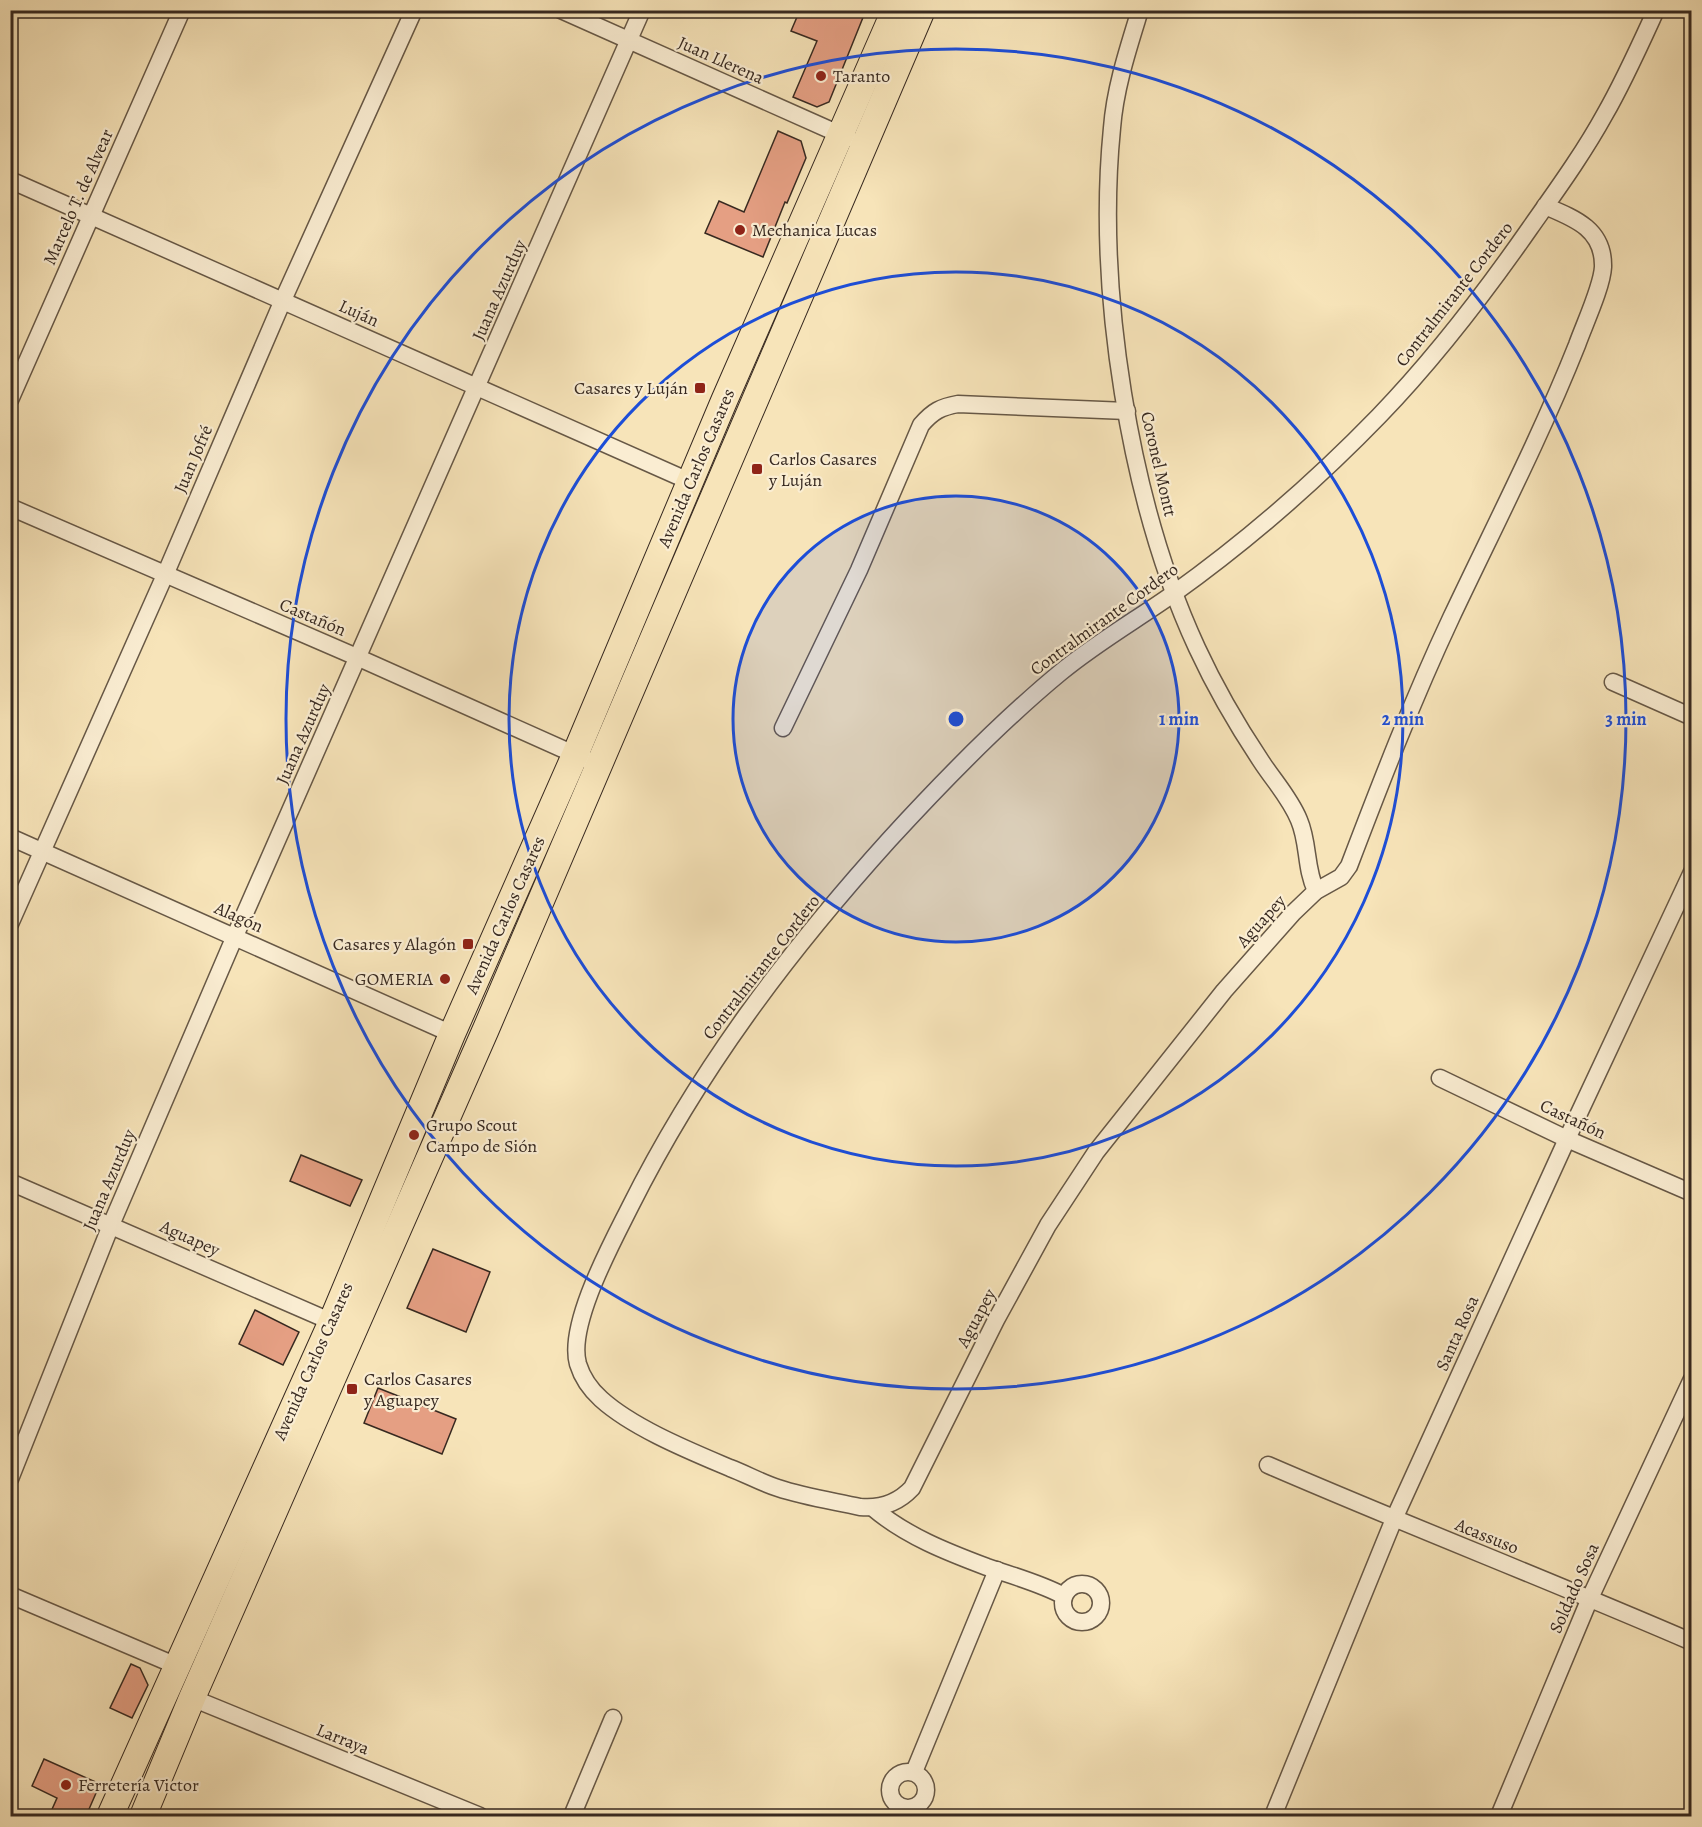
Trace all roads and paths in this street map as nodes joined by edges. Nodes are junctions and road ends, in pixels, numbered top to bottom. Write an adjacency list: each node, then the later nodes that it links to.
1 (182, 10): 14 (street, Marcelo T. de Alvear)
2 (414, 10): 15 (street, Juan Jofré)
3 (561, 10): 9 (street, Juan Llerena)
4 (642, 10): 9 (street, Juana Azurduy)
5 (895, 10): 10 (main road, Avenida Carlos Casares)
6 (922, 10): 11 (main road, Avenida Carlos Casares)
7 (1140, 10): 18 (street, Coronel Montt)
8 (1656, 10): 13 (street, Contralmirante Cordero)
9 (629, 40): 10 (street, Juan Llerena); 16 (street, Juana Azurduy)
10 (841, 135): 11 (street, Juan Llerena); 19 (main road, Avenida Carlos Casares)
11 (866, 145): 28 (main road, Avenida Carlos Casares)
12 (10, 180): 14 (street, Luján)
13 (1545, 206): 22 (street, Contralmirante Cordero); 32 (street, Aguapey)
14 (92, 214): 15 (street, Luján); 17 (street, Marcelo T. de Alvear)
15 (283, 300): 16 (street, Luján); 21 (street, Juan Jofré)
16 (478, 387): 19 (street, Luján); 23 (street, Juana Azurduy)
17 (10, 400)
18 (1127, 411): 22 (street, Coronel Montt); 26 (street)
19 (690, 482): 27 (main road, Avenida Carlos Casares)
20 (10, 507): 21 (street, Castañón)
21 (165, 575): 23 (street, Castañón); 30 (street, Juan Jofré)
22 (1174, 593): 32 (street, Coronel Montt); 43 (street, Contralmirante Cordero)
23 (358, 658): 27 (street, Castañón); 34 (street, Juana Azurduy)
24 (1614, 682): 25 (street)
25 (1692, 717)
26 (783, 728)
27 (575, 755): 28 (street, Castañón); 35 (main road, Avenida Carlos Casares)
28 (599, 765): 41 (main road, Avenida Carlos Casares)
29 (10, 837): 30 (street, Alagón)
30 (42, 850): 33 (street, Juan Jofré); 34 (street, Alagón)
31 (1692, 872): 37 (street, Santa Rosa)
32 (1316, 891): 46 (street, Aguapey)
33 (10, 924)
34 (235, 936): 35 (street, Alagón); 40 (street, Juana Azurduy)
35 (452, 1034): 41 (main road, Avenida Carlos Casares)
36 (1440, 1078): 37 (street, Castañón)
37 (1567, 1138): 39 (street, Castañón); 47 (street, Santa Rosa)
38 (10, 1182): 40 (street, Aguapey)
39 (1692, 1193)
40 (111, 1225): 41 (street, Aguapey); 45 (street, Juana Azurduy)
41 (342, 1326): 53 (main road, Avenida Carlos Casares); 54 (main road, Avenida Carlos Casares)
42 (1692, 1379): 51 (street, Soldado Sosa)
43 (586, 1381): 46 (street, Aguapey)
44 (1268, 1465): 47 (street, Acassuso)
45 (10, 1479)
46 (873, 1509): 48 (street)
47 (1394, 1519): 51 (street, Acassuso); 61 (street, Santa Rosa)
48 (997, 1570): 50 (street); 56 (street)
49 (10, 1595): 53 (street)
50 (1064, 1596)
51 (1590, 1598): 52 (street, Acassuso); 62 (street, Soldado Sosa)
52 (1692, 1642)
53 (177, 1666): 57 (main road, Avenida Carlos Casares)
54 (192, 1698): 58 (main road, Avenida Carlos Casares); 59 (street, Larraya)
55 (613, 1718): 60 (street)
56 (914, 1772)
57 (110, 1816)
58 (143, 1816)
59 (480, 1816)
60 (572, 1816)
61 (1273, 1816)
62 (1499, 1816)

